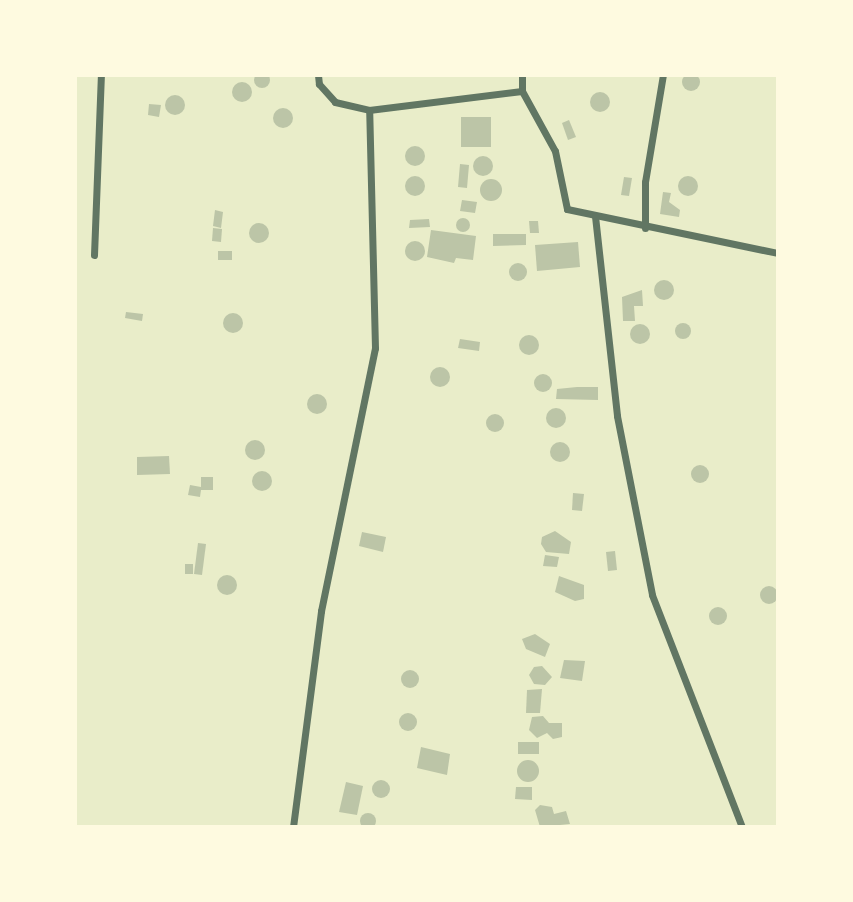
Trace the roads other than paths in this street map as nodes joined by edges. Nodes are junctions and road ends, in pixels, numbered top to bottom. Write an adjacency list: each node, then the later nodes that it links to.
1 (101, 75): 10 (street)
2 (318, 75): 6 (street)
3 (522, 75): 5 (street)
4 (663, 75): 8 (street)
5 (522, 91): 6 (street); 7 (street)
6 (369, 110): 11 (street)
7 (596, 216): 8 (street); 12 (street)
8 (645, 228): 9 (street)
9 (778, 253)
10 (94, 255)
11 (293, 827)
12 (742, 827)

